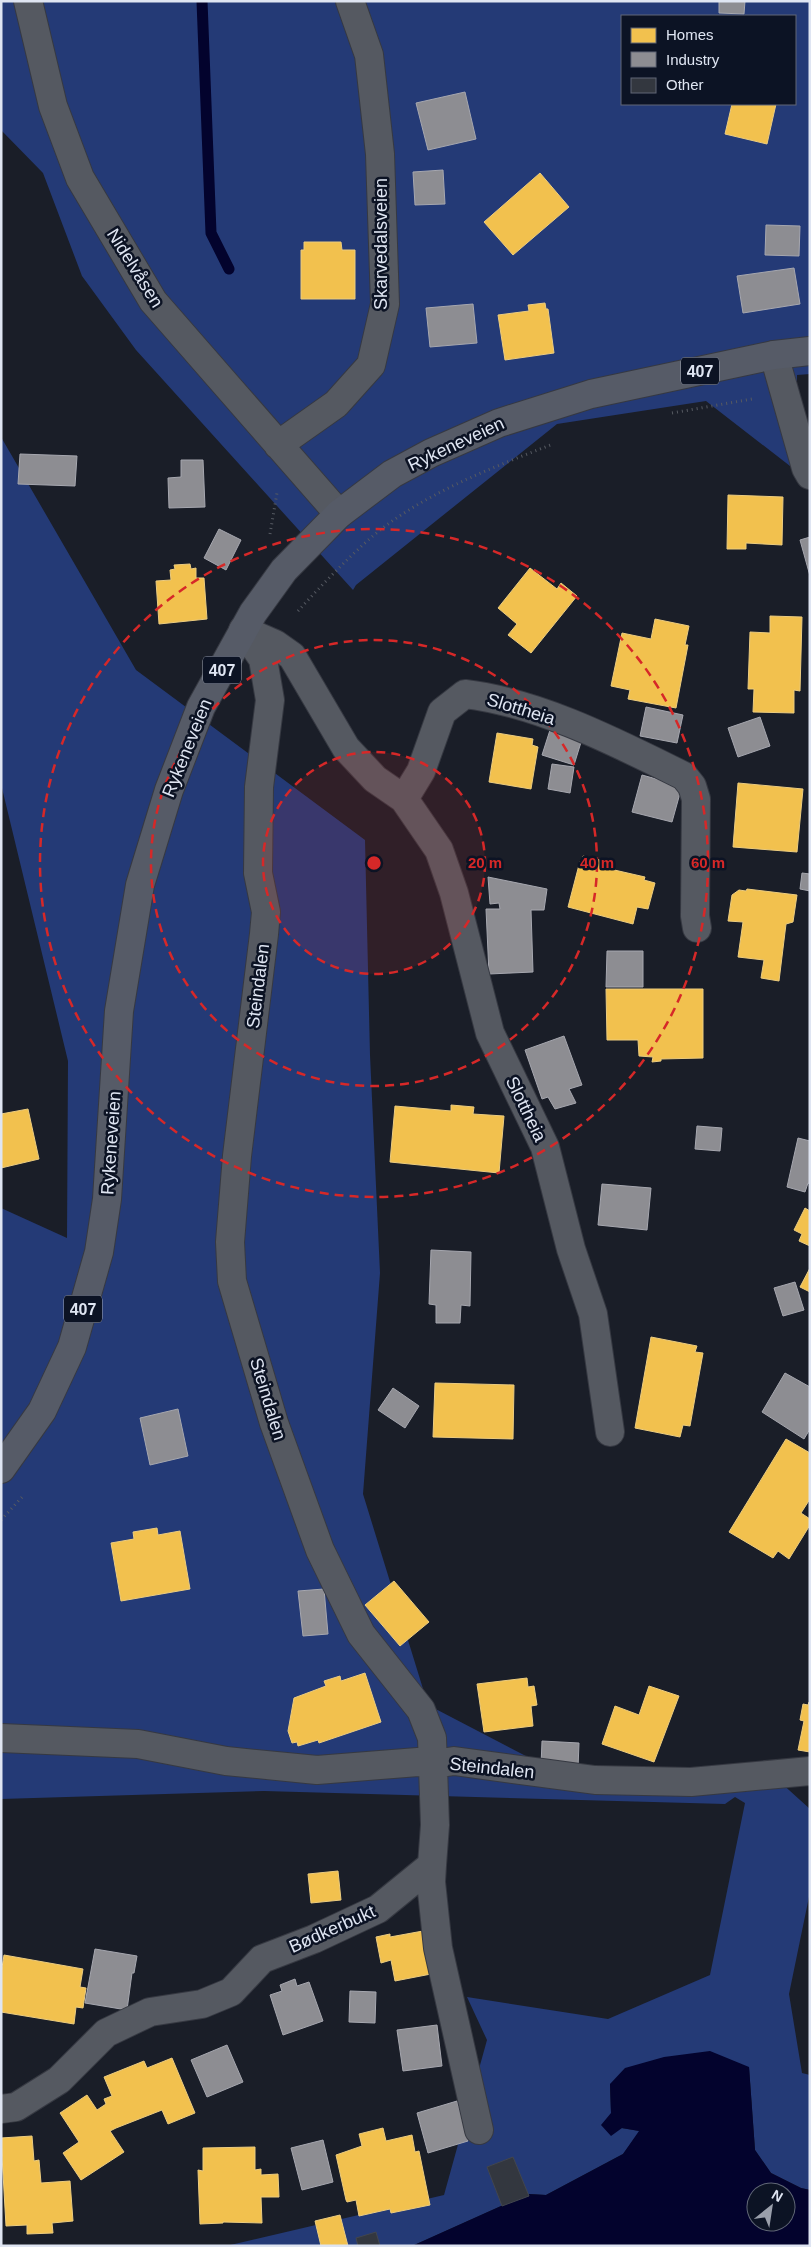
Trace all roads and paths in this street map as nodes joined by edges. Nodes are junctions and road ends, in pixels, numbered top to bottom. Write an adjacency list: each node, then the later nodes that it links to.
1 (28, 1): 5 (street, Nidelvåsen)
2 (350, 1): 5 (street, Skarvedalsveien)
3 (810, 351): 4 (main road, Rykeneveien / 407)
4 (774, 355): 6 (street); 8 (main road, Rykeneveien / 407)
5 (278, 445): 8 (street, Nidelvåsen)
6 (810, 475)
7 (277, 492): 9 (path)
8 (339, 514): 10 (main road, Rykeneveien / 407)
9 (266, 540)
10 (243, 630): 11 (street, Slottheia); 14 (main road, Rykeneveien / 407); 16 (street, Steindalen)
11 (404, 799): 12 (street, Slottheia); 13 (street, Slottheia)
12 (697, 928)
13 (610, 1432)
14 (2, 1466)
15 (1, 1738): 16 (street)
16 (434, 1764): 17 (street, Steindalen); 18 (street)
17 (810, 1771)
18 (432, 1866): 19 (street, Bødkerbukt); 20 (street)
19 (1, 2110)
20 (479, 2130)

